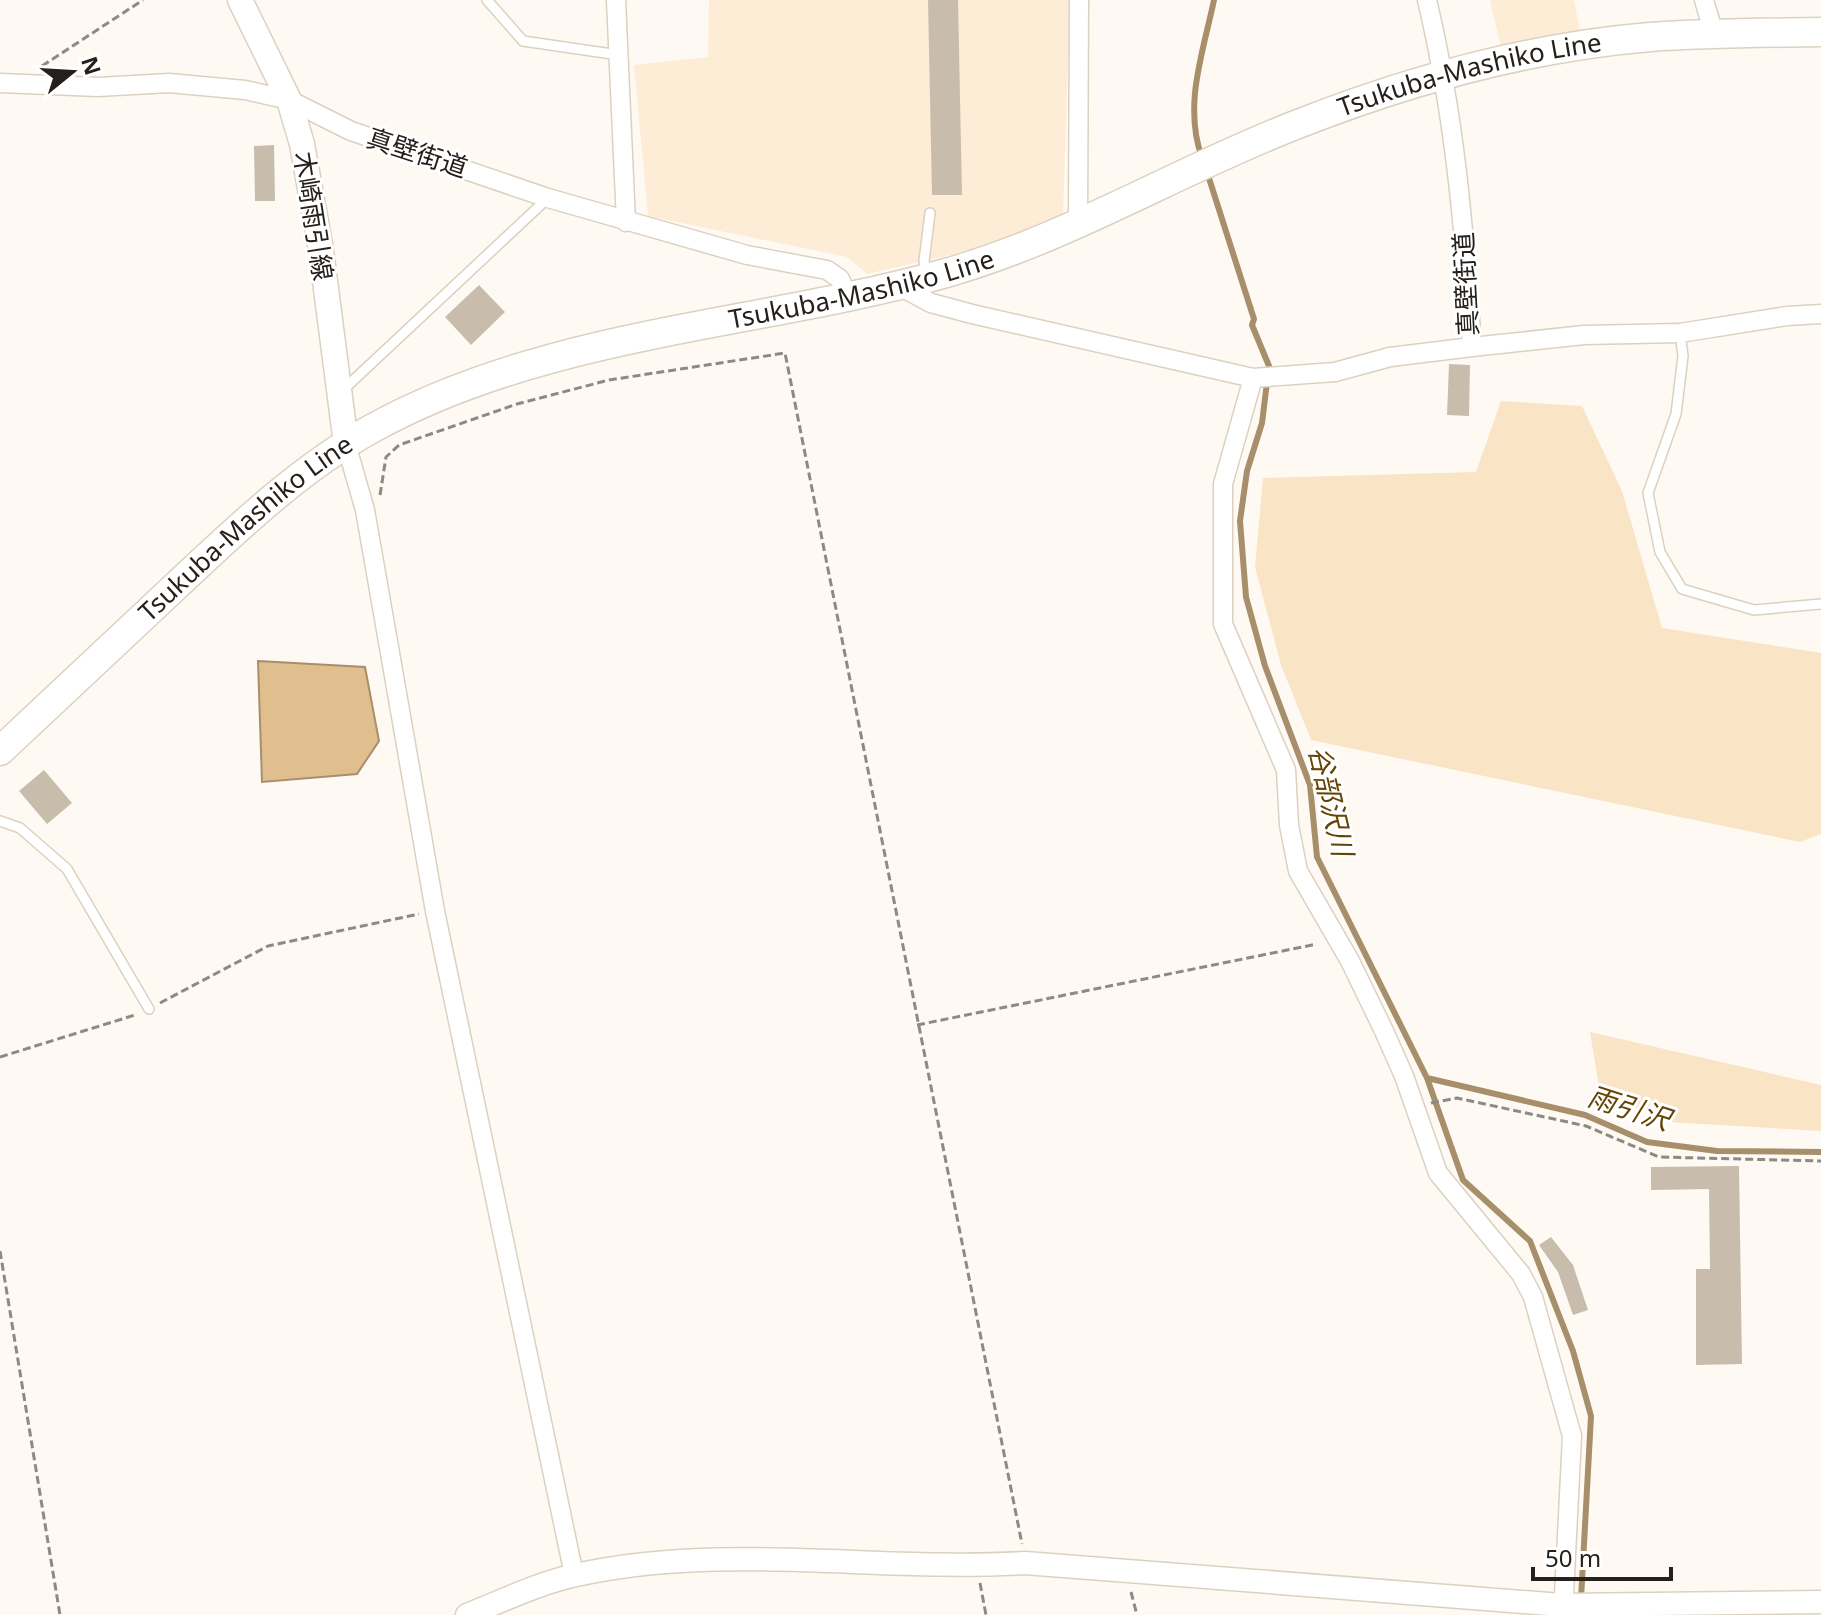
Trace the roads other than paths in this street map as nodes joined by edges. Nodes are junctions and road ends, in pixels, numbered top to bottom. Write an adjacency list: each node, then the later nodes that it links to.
1 (240, 0): 12 (main road, 木崎雨引線)
2 (487, 0): 9 (lane)
3 (616, 0): 9 (street)
4 (1079, 0): 16 (street)
5 (1427, 0): 10 (street, 真壁街道)
6 (1704, 0): 8 (street)
7 (1821, 32): 8 (main road, Tsukuba-Mashiko Line)
8 (1714, 34): 10 (main road, Tsukuba-Mashiko Line)
9 (619, 55): 15 (street)
10 (1445, 75): 16 (main road, Tsukuba-Mashiko Line); 22 (street, 真壁街道)
11 (0, 83): 12 (street, 真壁街道)
12 (289, 100): 13 (street, 真壁街道); 24 (main road, 木崎雨引線)
13 (548, 198): 15 (street, 真壁街道); 24 (lane)
14 (930, 213): 17 (lane)
15 (626, 222): 19 (street)
16 (1078, 224): 17 (main road, Tsukuba-Mashiko Line)
17 (928, 278): 18 (main road, Tsukuba-Mashiko Line)
18 (899, 286): 19 (main road, Tsukuba-Mashiko Line); 23 (street)
19 (848, 297): 25 (main road, Tsukuba-Mashiko Line)
20 (1821, 314): 21 (street)
21 (1680, 333): 22 (street); 26 (lane)
22 (1472, 347): 23 (street, 真壁街道)
23 (1256, 378): 32 (street)
24 (338, 394): 25 (main road, 木崎雨引線)
25 (346, 444): 27 (main road, Tsukuba-Mashiko Line); 30 (street)
26 (1821, 604)
27 (0, 751)
28 (0, 821): 29 (lane)
29 (149, 1009)
30 (574, 1575): 32 (street); 33 (street)
31 (1821, 1602): 32 (street)
32 (1563, 1610)
33 (467, 1615)

